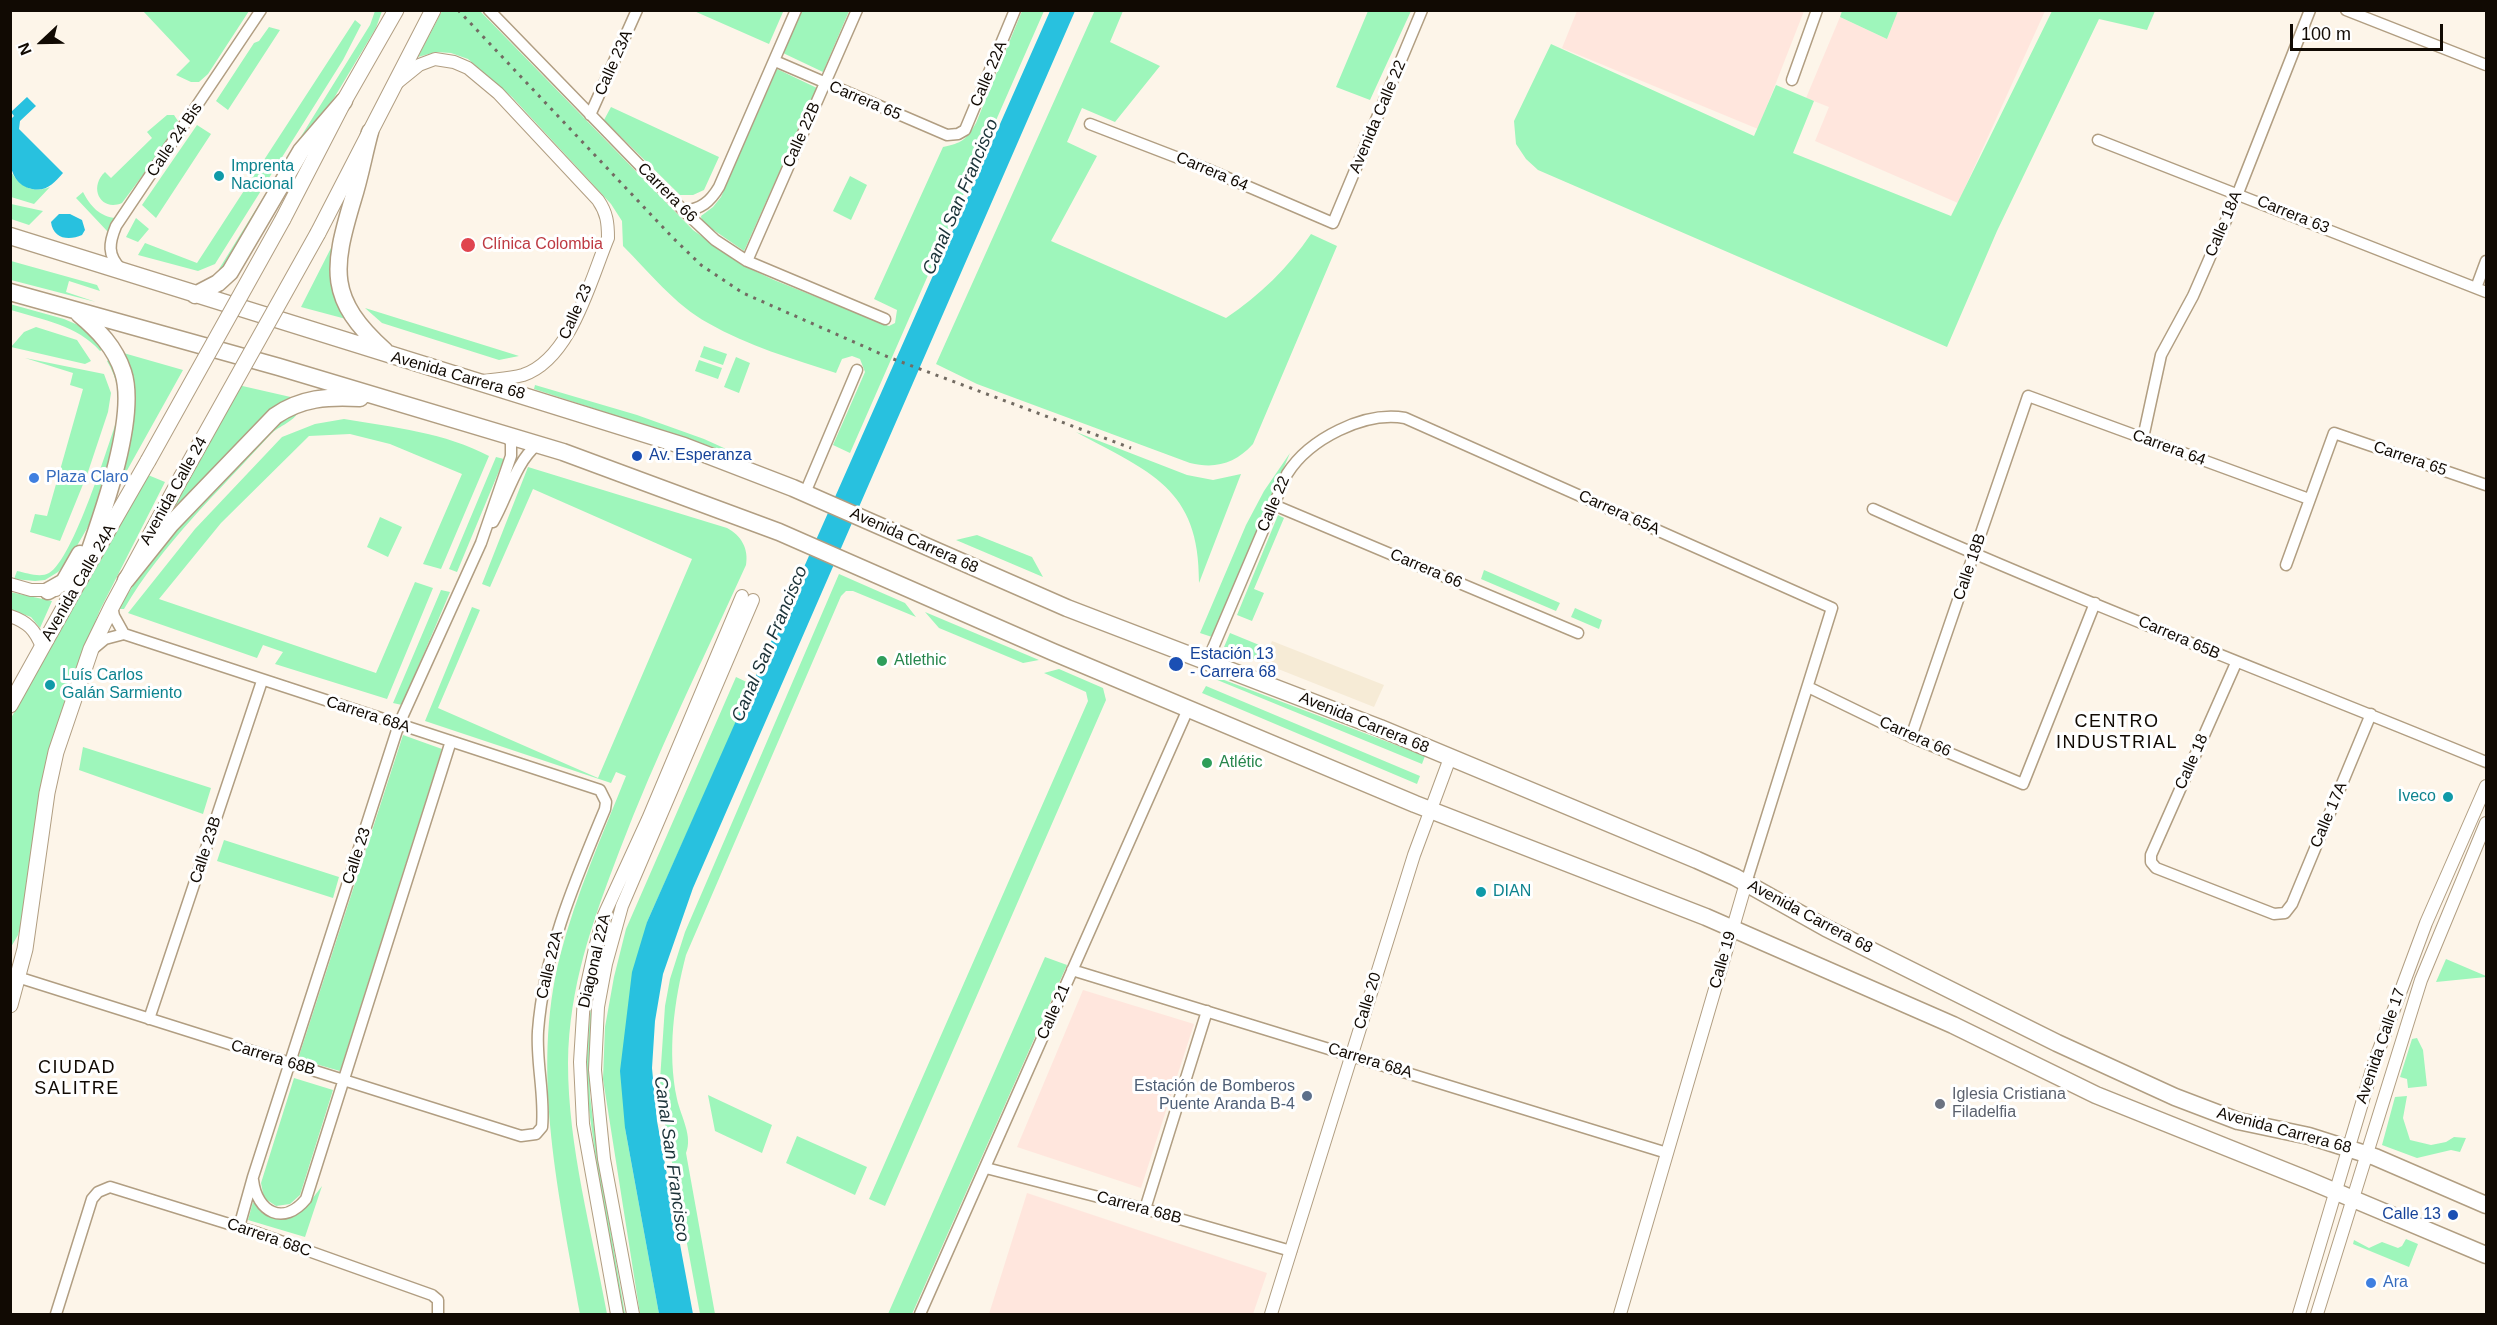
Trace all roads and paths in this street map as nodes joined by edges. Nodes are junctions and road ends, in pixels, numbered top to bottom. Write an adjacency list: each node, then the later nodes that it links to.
1 (261, 10): 30 (street, Calle 24 Bis)
2 (396, 10): 18 (main road)
3 (433, 10): 16 (main road, Avenida Calle 24)
4 (489, 10): 19 (street, Carrera 66)
5 (637, 10): 19 (street, Calle 23A)
6 (796, 10): 13 (street)
7 (857, 10): 17 (street, Calle 22B)
8 (1015, 10): 22 (street, Calle 22A)
9 (1422, 10): 26 (street, Avenida Calle 22)
10 (1817, 10): 15 (street)
11 (2310, 10): 24 (street, Calle 18A)
12 (2346, 10): 14 (street)
13 (775, 61): 17 (street, Carrera 65); 25 (street)
14 (2487, 65)
15 (1792, 80)
16 (394, 84): 21 (main road, Avenida Calle 24); 38 (street, Calle 23)
17 (825, 84): 22 (street, Carrera 65); 28 (street, Calle 22B)
18 (344, 101): 33 (main road); 55 (main road, Avenida Calle 24A, bridge)
19 (590, 115): 25 (street, Carrera 66)
20 (1090, 124): 26 (street, Carrera 64)
21 (370, 132): 36 (main road); 54 (main road, Avenida Calle 24, bridge)
22 (958, 134)
23 (2098, 140): 24 (street, Carrera 63)
24 (2238, 193): 31 (street, Carrera 63); 43 (street, Calle 18A)
25 (684, 211): 28 (street, Carrera 66)
26 (1333, 223)
27 (10, 237): 30 (main road, Avenida Carrera 68)
28 (747, 261): 35 (street, Carrera 66)
29 (2487, 261): 31 (street)
30 (123, 272): 33 (main road, Avenida Carrera 68)
31 (2481, 290)
32 (10, 292): 34 (main road, Avenida Carrera 68)
33 (195, 295): 36 (main road, Avenida Carrera 68)
34 (73, 310): 40 (main road, Avenida Carrera 68); 49 (main road)
35 (885, 319)
36 (390, 356): 38 (main road, Avenida Carrera 68)
37 (857, 370): 46 (street)
38 (478, 381): 46 (main road, Avenida Carrera 68)
39 (2028, 396): 43 (street, Carrera 64); 52 (street, Calle 18B)
40 (385, 399): 42 (main road, Avenida Carrera 68); 54 (main road)
41 (1406, 418): 48 (street, Calle 22); 60 (street, Carrera 65A)
42 (507, 435): 44 (main road, Avenida Carrera 68); 51 (street, Calle 23)
43 (2143, 438): 47 (street, Carrera 64)
44 (537, 444): 51 (street, Calle 23); 71 (main road, Avenida Carrera 68)
45 (2487, 485): 47 (street, Carrera 65)
46 (805, 494): 66 (main road, Avenida Carrera 68)
47 (2309, 499): 53 (street)
48 (1274, 505): 62 (street, Carrera 66); 66 (street, Calle 22)
49 (104, 508): 55 (main road); 57 (main road)
50 (1873, 509): 52 (street, Carrera 65B)
51 (481, 543): 73 (street, Calle 23)
52 (1975, 554): 58 (street, Carrera 65B); 74 (street, Calle 18B)
53 (2286, 565)
54 (126, 580): 59 (main road, Avenida Calle 24)
55 (78, 583): 57 (street); 64 (main road, Avenida Calle 24A)
56 (10, 584): 57 (street)
57 (48, 591)
58 (2095, 603): 67 (street, Carrera 65B); 74 (street, Carrera 66)
59 (112, 606): 63 (street); 65 (main road, Avenida Calle 24)
60 (1832, 608): 69 (street, Calle 19)
61 (10, 616): 64 (street)
62 (1578, 633)
63 (124, 634): 65 (street); 68 (street, Carrera 68A)
64 (42, 647): 70 (main road, Avenida Calle 24A)
65 (90, 652): 87 (main road, Avenida Calle 24)
66 (1208, 662): 76 (main road, Avenida Carrera 68)
67 (2236, 663): 72 (street, Carrera 65B); 83 (street, Calle 18)
68 (262, 681): 73 (street, Carrera 68A); 91 (street, Calle 23B)
69 (1808, 687): 74 (street, Carrera 66); 82 (street, Calle 19)
70 (10, 705)
71 (1188, 709): 80 (main road, Avenida Carrera 68); 85 (street, Calle 21)
72 (2371, 714): 77 (street, Carrera 65B); 83 (street, Calle 17A)
73 (399, 724): 75 (street, Carrera 68A); 93 (street, Calle 23)
74 (1911, 737)
75 (451, 741): 79 (street, Carrera 68A); 94 (street)
76 (1450, 758): 80 (street, Calle 20); 82 (main road, Avenida Carrera 68)
77 (2487, 762)
78 (2487, 786): 86 (street, Avenida Calle 17)
79 (606, 802): 95 (street, Calle 22A)
80 (1431, 810): 84 (main road, Avenida Carrera 68); 92 (street, Calle 20)
81 (2487, 823): 88 (street, Avenida Calle 17)
82 (1746, 883): 84 (street, Calle 19); 96 (main road, Avenida Carrera 68)
83 (2285, 913)
84 (1732, 929): 97 (street, Calle 19); 101 (main road, Avenida Carrera 68)
85 (1072, 970): 90 (street, Carrera 68A); 99 (street, Calle 21)
86 (2406, 974): 88 (street); 96 (street, Avenida Calle 17)
87 (15, 976): 89 (main road, Avenida Calle 24); 91 (street, Carrera 68B)
88 (2421, 980): 98 (street, Avenida Calle 17)
89 (10, 1005)
90 (1207, 1011): 92 (street, Carrera 68A); 104 (street)
91 (149, 1019): 93 (street, Carrera 68B)
92 (1351, 1056): 97 (street, Carrera 68A); 106 (street, Calle 20)
93 (289, 1063): 94 (street, Carrera 68B); 100 (street, Calle 23)
94 (343, 1080): 95 (street, Carrera 68B); 100 (street)
95 (536, 1134)
96 (2348, 1148): 98 (main road, Avenida Carrera 68); 101 (street, Avenida Calle 17)
97 (1667, 1153): 114 (street, Calle 19)
98 (2367, 1154): 102 (street, Avenida Calle 17); 103 (main road, Avenida Carrera 68)
99 (986, 1168): 104 (street, Carrera 68B); 112 (street, Calle 21)
100 (253, 1177): 105 (street, Calle 23)
101 (2335, 1191): 102 (main road, Avenida Carrera 68); 115 (street, Avenida Calle 17)
102 (2353, 1198): 107 (main road, Avenida Carrera 68); 116 (street, Avenida Calle 17)
103 (2487, 1205)
104 (1145, 1209): 106 (street, Carrera 68B)
105 (239, 1227): 108 (street, Carrera 68C); 109 (street, Carrera 68C)
106 (1291, 1251): 113 (street, Calle 20)
107 (2487, 1255)
108 (56, 1314)
109 (438, 1314)
110 (617, 1314): 111 (street, Diagonal 22A)
111 (633, 1314)
112 (920, 1314)
113 (1271, 1314)
114 (1620, 1314)
115 (2299, 1314)
116 (2317, 1314)

